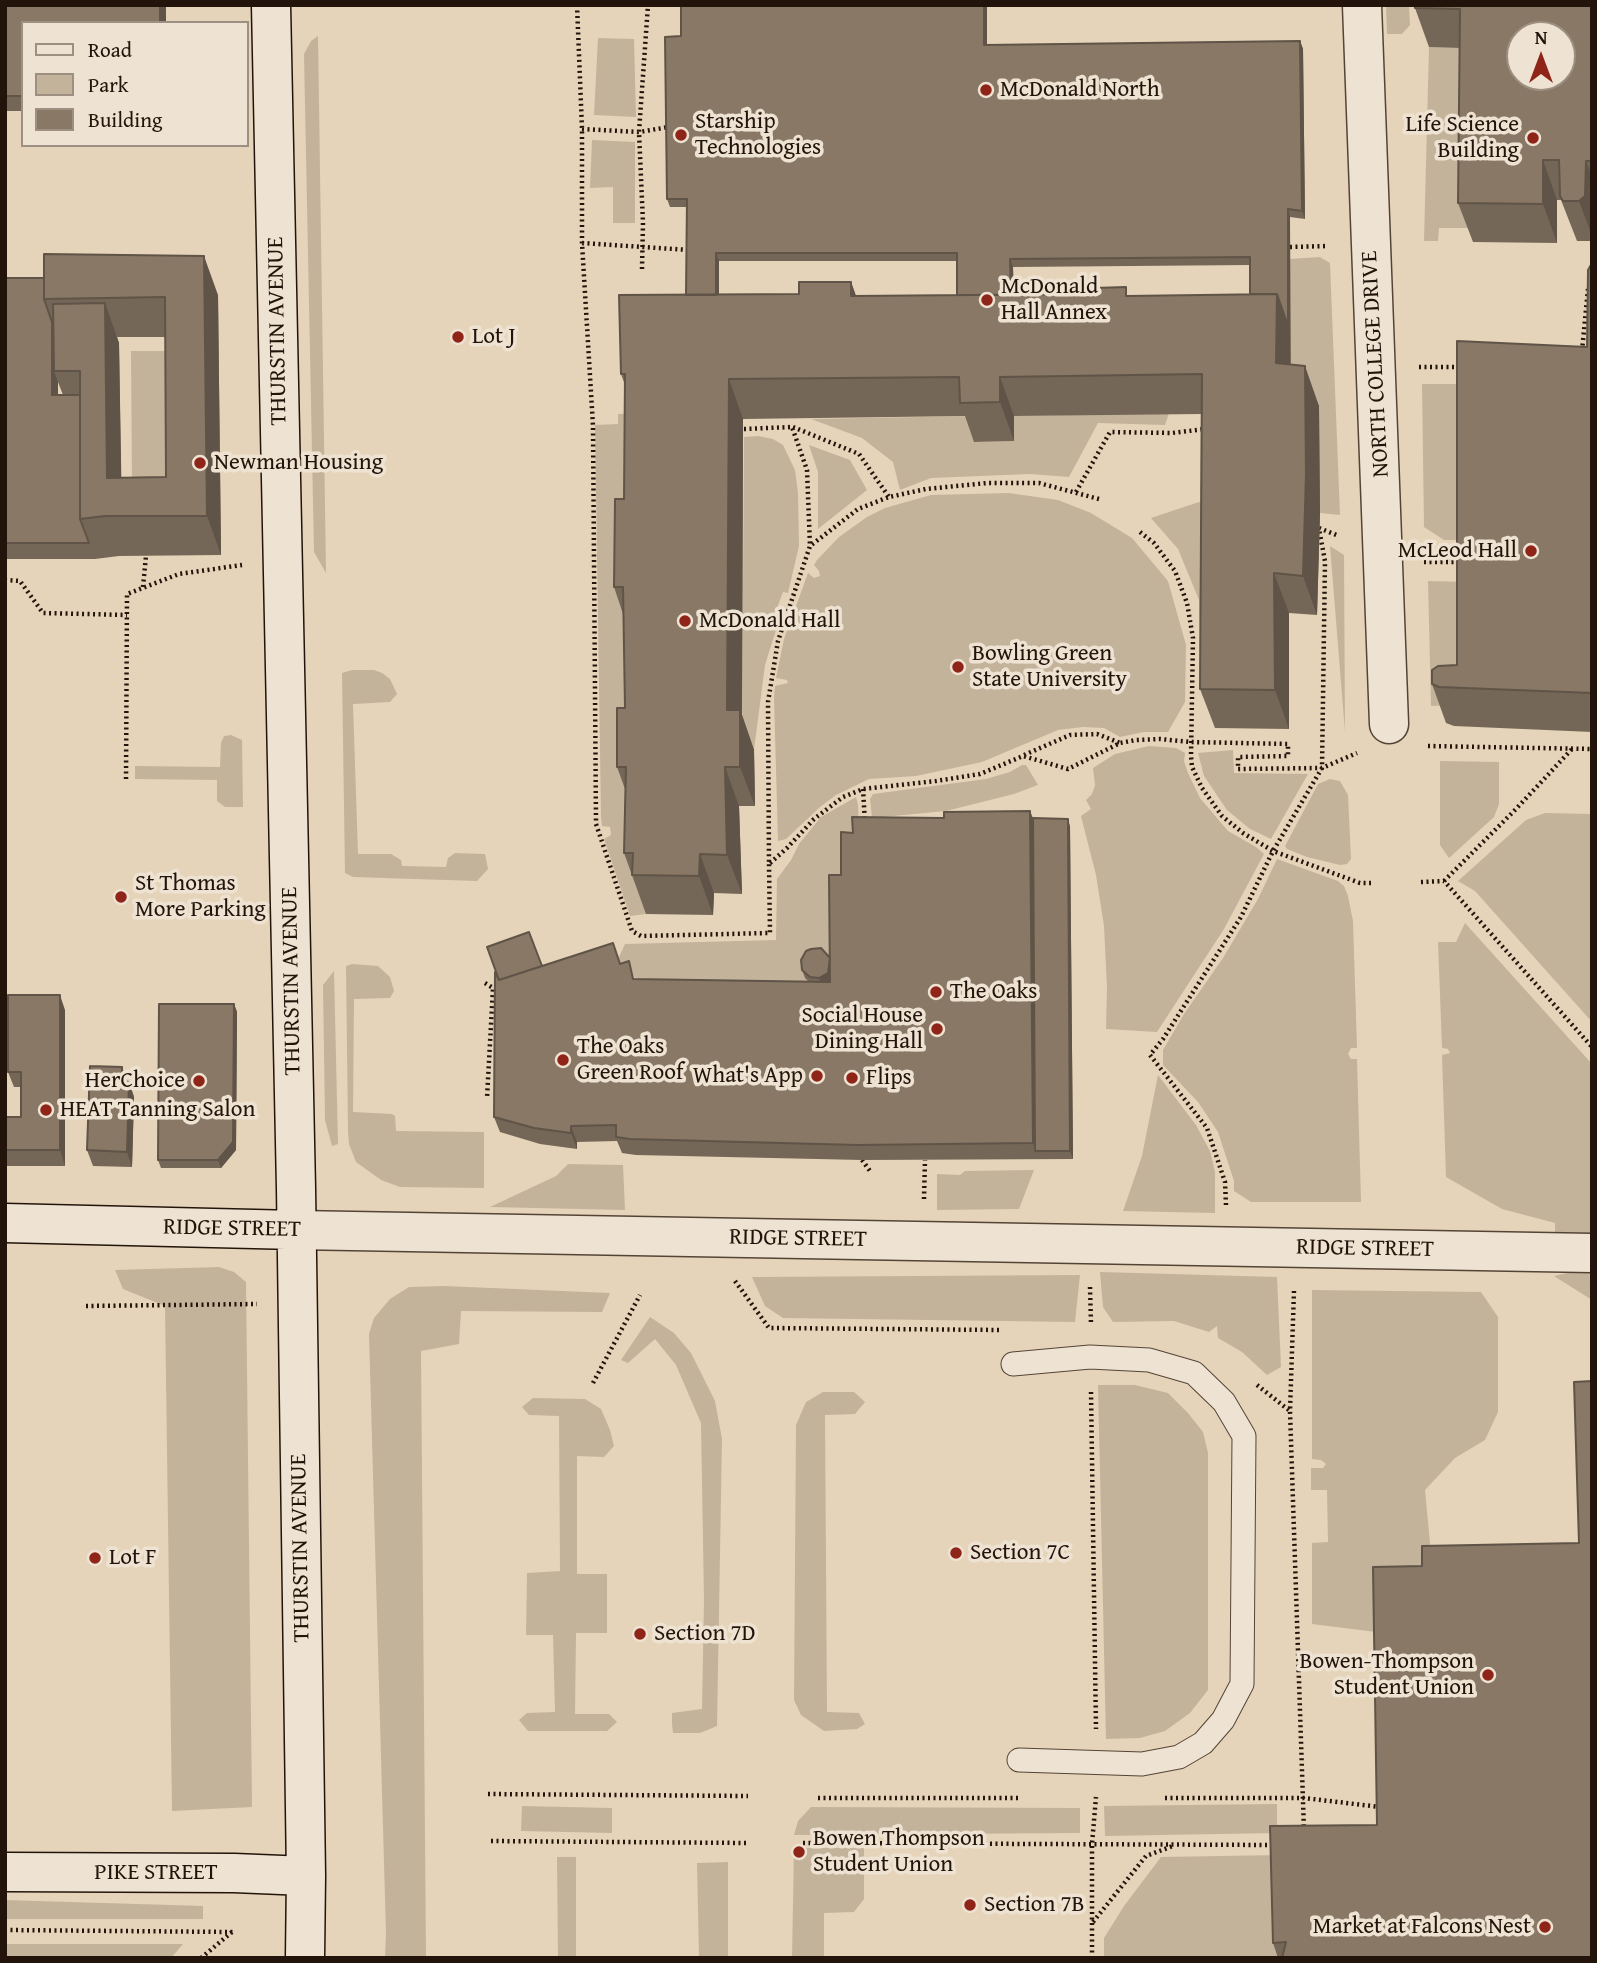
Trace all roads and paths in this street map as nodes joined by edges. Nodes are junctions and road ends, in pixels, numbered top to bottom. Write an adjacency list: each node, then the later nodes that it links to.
1 (271, 5): 60 (street, THURSTIN AVENUE)
2 (577, 5): 6 (path)
3 (648, 5): 7 (path)
4 (1362, 5): 34 (street, NORTH COLLEGE DRIVE)
5 (669, 127): 7 (path)
6 (582, 129): 7 (path); 8 (path)
7 (639, 132): 11 (path)
8 (582, 243): 11 (path); 47 (path)
9 (1339, 246): 10 (path)
10 (1290, 247)
11 (642, 248): 12 (path); 13 (path)
12 (689, 250)
13 (642, 269)
14 (1588, 289): 15 (path)
15 (1581, 355)
16 (1411, 367): 17 (path)
17 (1463, 367)
18 (793, 427): 19 (path); 22 (path); 26 (path)
19 (744, 429)
20 (1216, 429): 21 (path)
21 (1076, 492): 22 (path); 23 (path)
22 (889, 497): 26 (path)
23 (1099, 499)
24 (1140, 532): 35 (path)
25 (1349, 540): 42 (path)
26 (810, 546): 47 (path)
27 (146, 556): 32 (path)
28 (1423, 562): 29 (path)
29 (1471, 562)
30 (243, 565): 32 (path)
31 (5, 580): 33 (path)
32 (143, 587): 33 (path)
33 (127, 615): 43 (path)
34 (1390, 724)
35 (1191, 742): 36 (path); 42 (path); 46 (path)
36 (1120, 743): 41 (path); 41 (path)
37 (1429, 746): 38 (path)
38 (1572, 749): 39 (path); 48 (path)
39 (1592, 749)
40 (1357, 752): 42 (path)
41 (1023, 756): 44 (path)
42 (1322, 768): 46 (path)
43 (126, 779)
44 (863, 789): 45 (path); 47 (path)
45 (873, 825)
46 (1273, 851): 50 (path); 58 (path)
47 (769, 864)
48 (1444, 881): 49 (path); 52 (path)
49 (1421, 882)
50 (1371, 883)
51 (485, 983): 53 (path)
52 (1592, 1047)
53 (486, 1098)
54 (862, 1160): 56 (path)
55 (925, 1160): 57 (path)
56 (870, 1171)
57 (924, 1201)
58 (1226, 1217)
59 (5, 1223): 60 (street, RIDGE STREET)
60 (296, 1230): 61 (street, RIDGE STREET); 82 (street, THURSTIN AVENUE)
61 (1592, 1253)
62 (1294, 1279): 74 (path)
63 (639, 1295): 67 (path)
64 (258, 1304): 65 (path)
65 (86, 1306)
66 (1013, 1364): 70 (lane)
67 (593, 1383)
68 (1091, 1391): 69 (path)
69 (1096, 1741)
70 (1019, 1760)
71 (1097, 1786): 78 (path)
72 (488, 1794): 73 (path)
73 (748, 1796)
74 (1304, 1834)
75 (491, 1841): 76 (path)
76 (747, 1843)
77 (803, 1843): 78 (path)
78 (1092, 1844): 79 (path); 83 (path)
79 (1178, 1844): 80 (path); 83 (path)
80 (1276, 1845)
81 (5, 1872): 82 (street, PIKE STREET)
82 (306, 1876): 86 (street, THURSTIN AVENUE)
83 (1092, 1922): 87 (path)
84 (5, 1930): 85 (path)
85 (201, 1958)
86 (304, 1958)
87 (1092, 1958)

